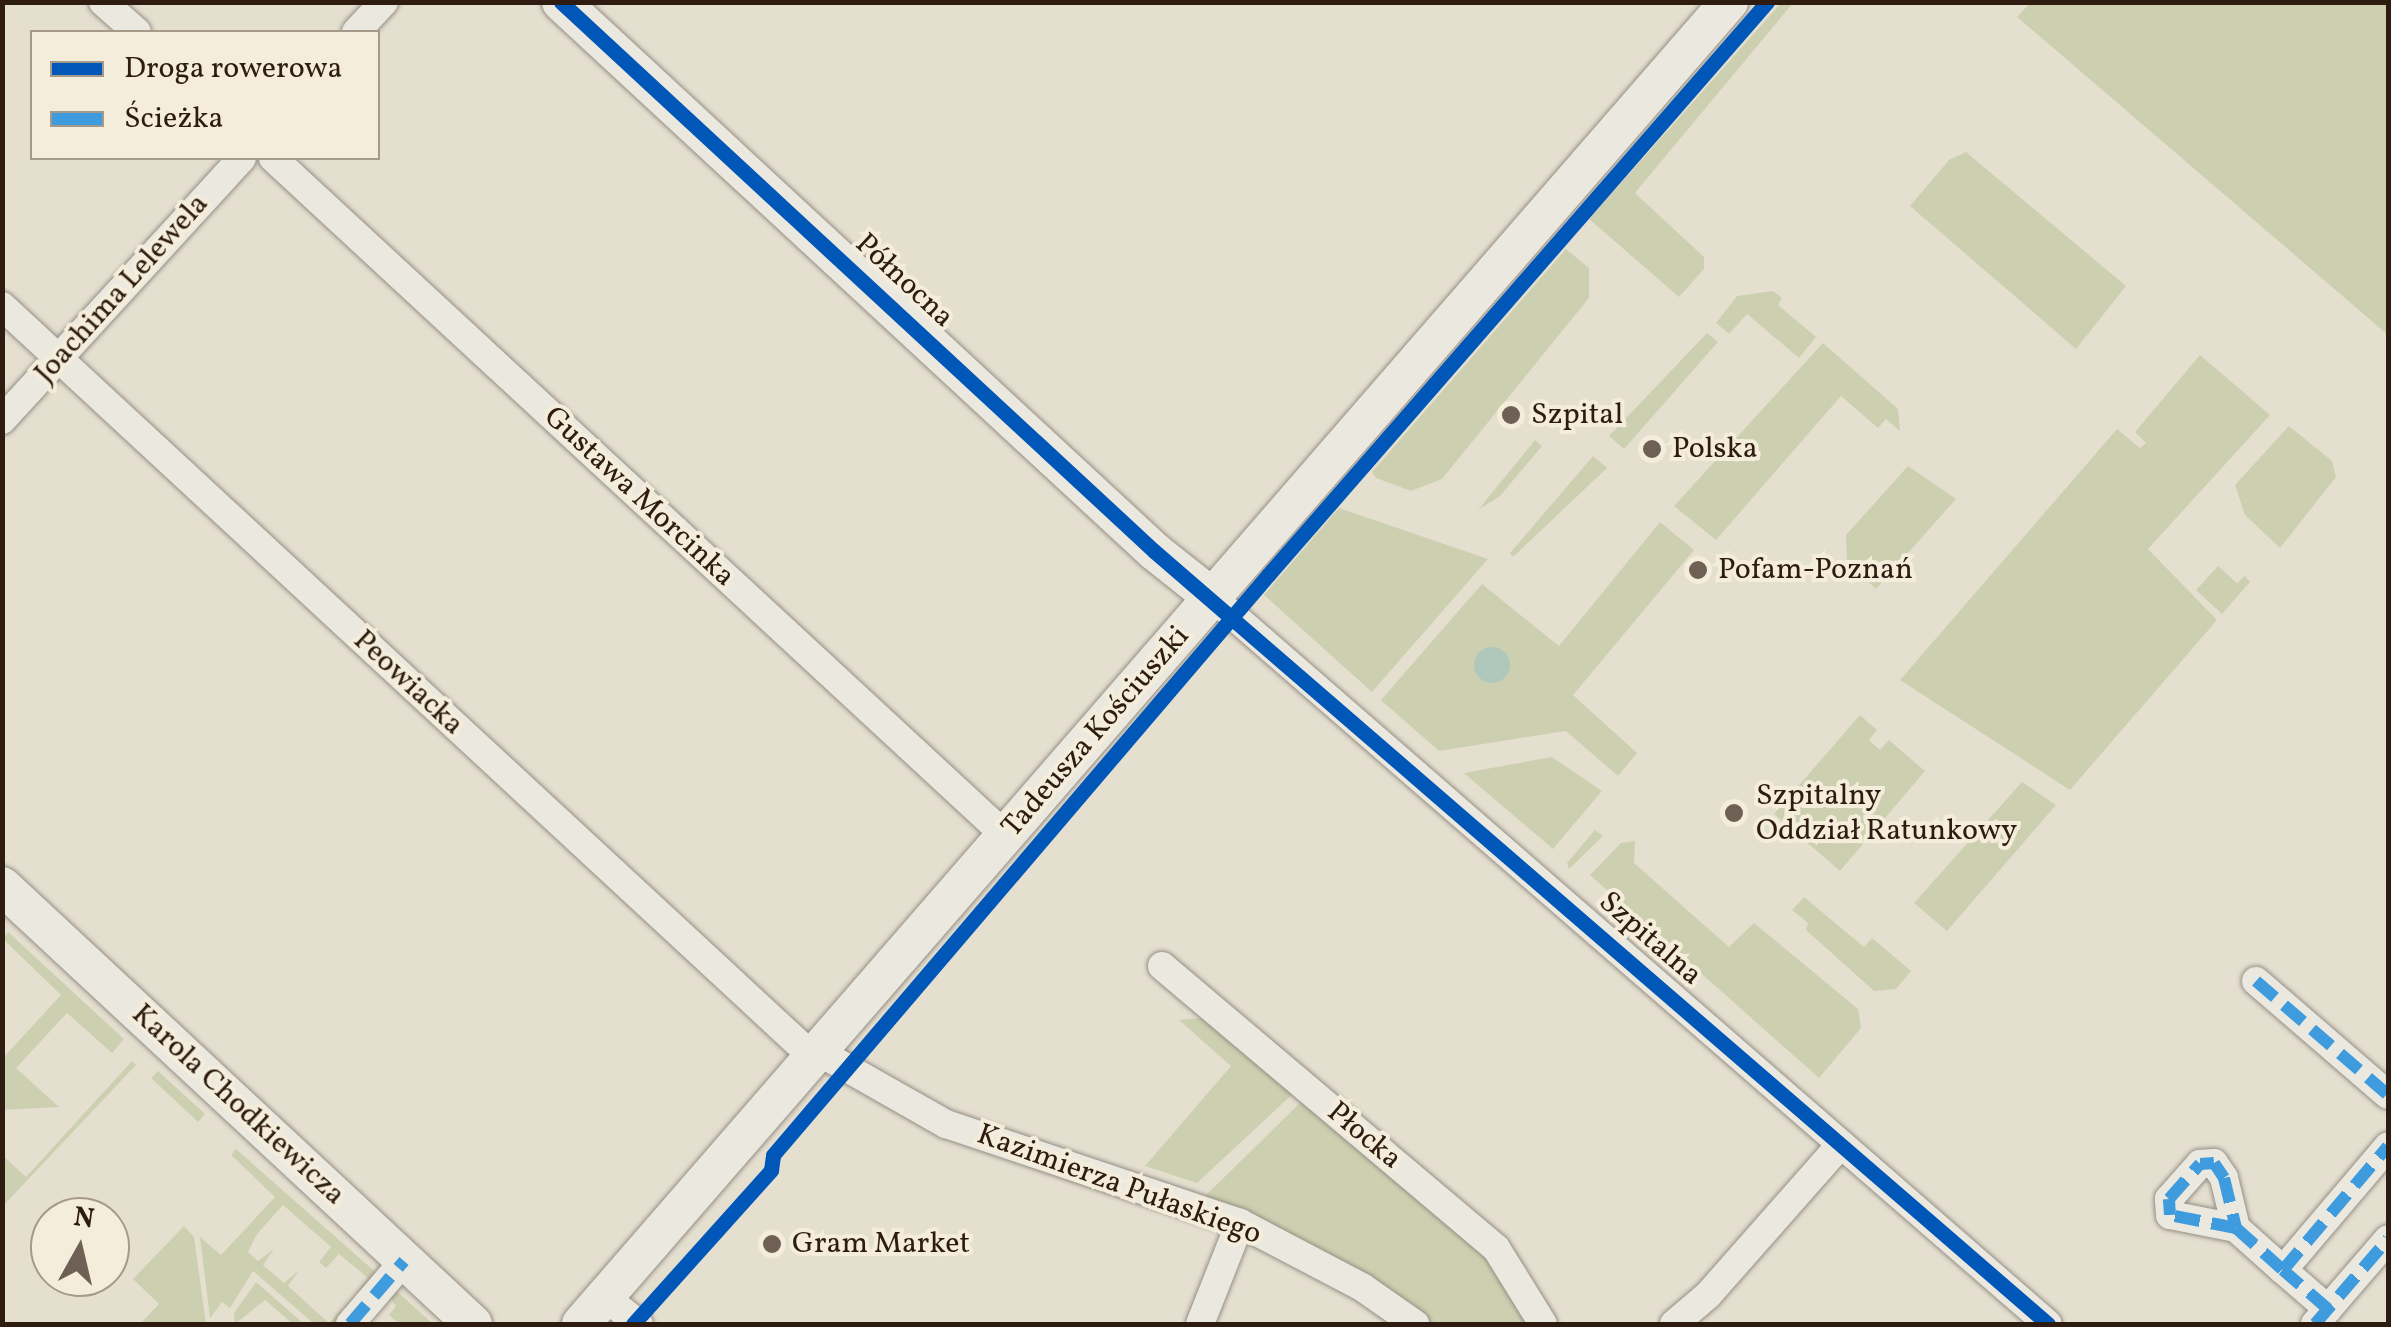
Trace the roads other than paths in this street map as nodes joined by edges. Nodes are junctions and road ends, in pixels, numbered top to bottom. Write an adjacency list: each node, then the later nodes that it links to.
1 (103, 2): 5 (street)
2 (384, 2): 6 (street)
3 (561, 2): 12 (street, Północna)
4 (1729, 2): 12 (street, Tadeusza Kościuszki)
5 (135, 30)
6 (358, 30)
7 (240, 160): 10 (street, Joachima Lelewela)
8 (276, 160): 13 (street, Gustawa Morcinka)
9 (2, 306): 10 (street, Peowiacka)
10 (58, 359): 11 (street, Joachima Lelewela); 17 (street, Peowiacka)
11 (2, 420)
12 (1212, 598): 13 (street, Tadeusza Kościuszki); 19 (street, Szpitalna)
13 (1006, 836): 17 (street, Tadeusza Kościuszki)
14 (2, 886): 24 (street, Karola Chodkiewicza)
15 (1162, 966): 33 (street, Płocka)
16 (2256, 980): 18 (street)
17 (816, 1055): 21 (street, Kazimierza Pułaskiego); 26 (street, Tadeusza Kościuszki)
18 (2388, 1094)
19 (1841, 1144): 34 (street); 35 (street, Szpitalna)
20 (2388, 1146): 25 (street)
21 (1240, 1223): 31 (street); 32 (street, Kazimierza Pułaskiego)
22 (2236, 1228): 25 (street)
23 (2388, 1239): 27 (street)
24 (404, 1261): 28 (street); 29 (street, Karola Chodkiewicza)
25 (2283, 1270): 27 (street)
26 (593, 1311): 30 (street)
27 (2321, 1317)
28 (350, 1324)
29 (473, 1324)
30 (640, 1324)
31 (1200, 1324)
32 (1415, 1324)
33 (1543, 1324)
34 (1674, 1324)
35 (2048, 1324)

